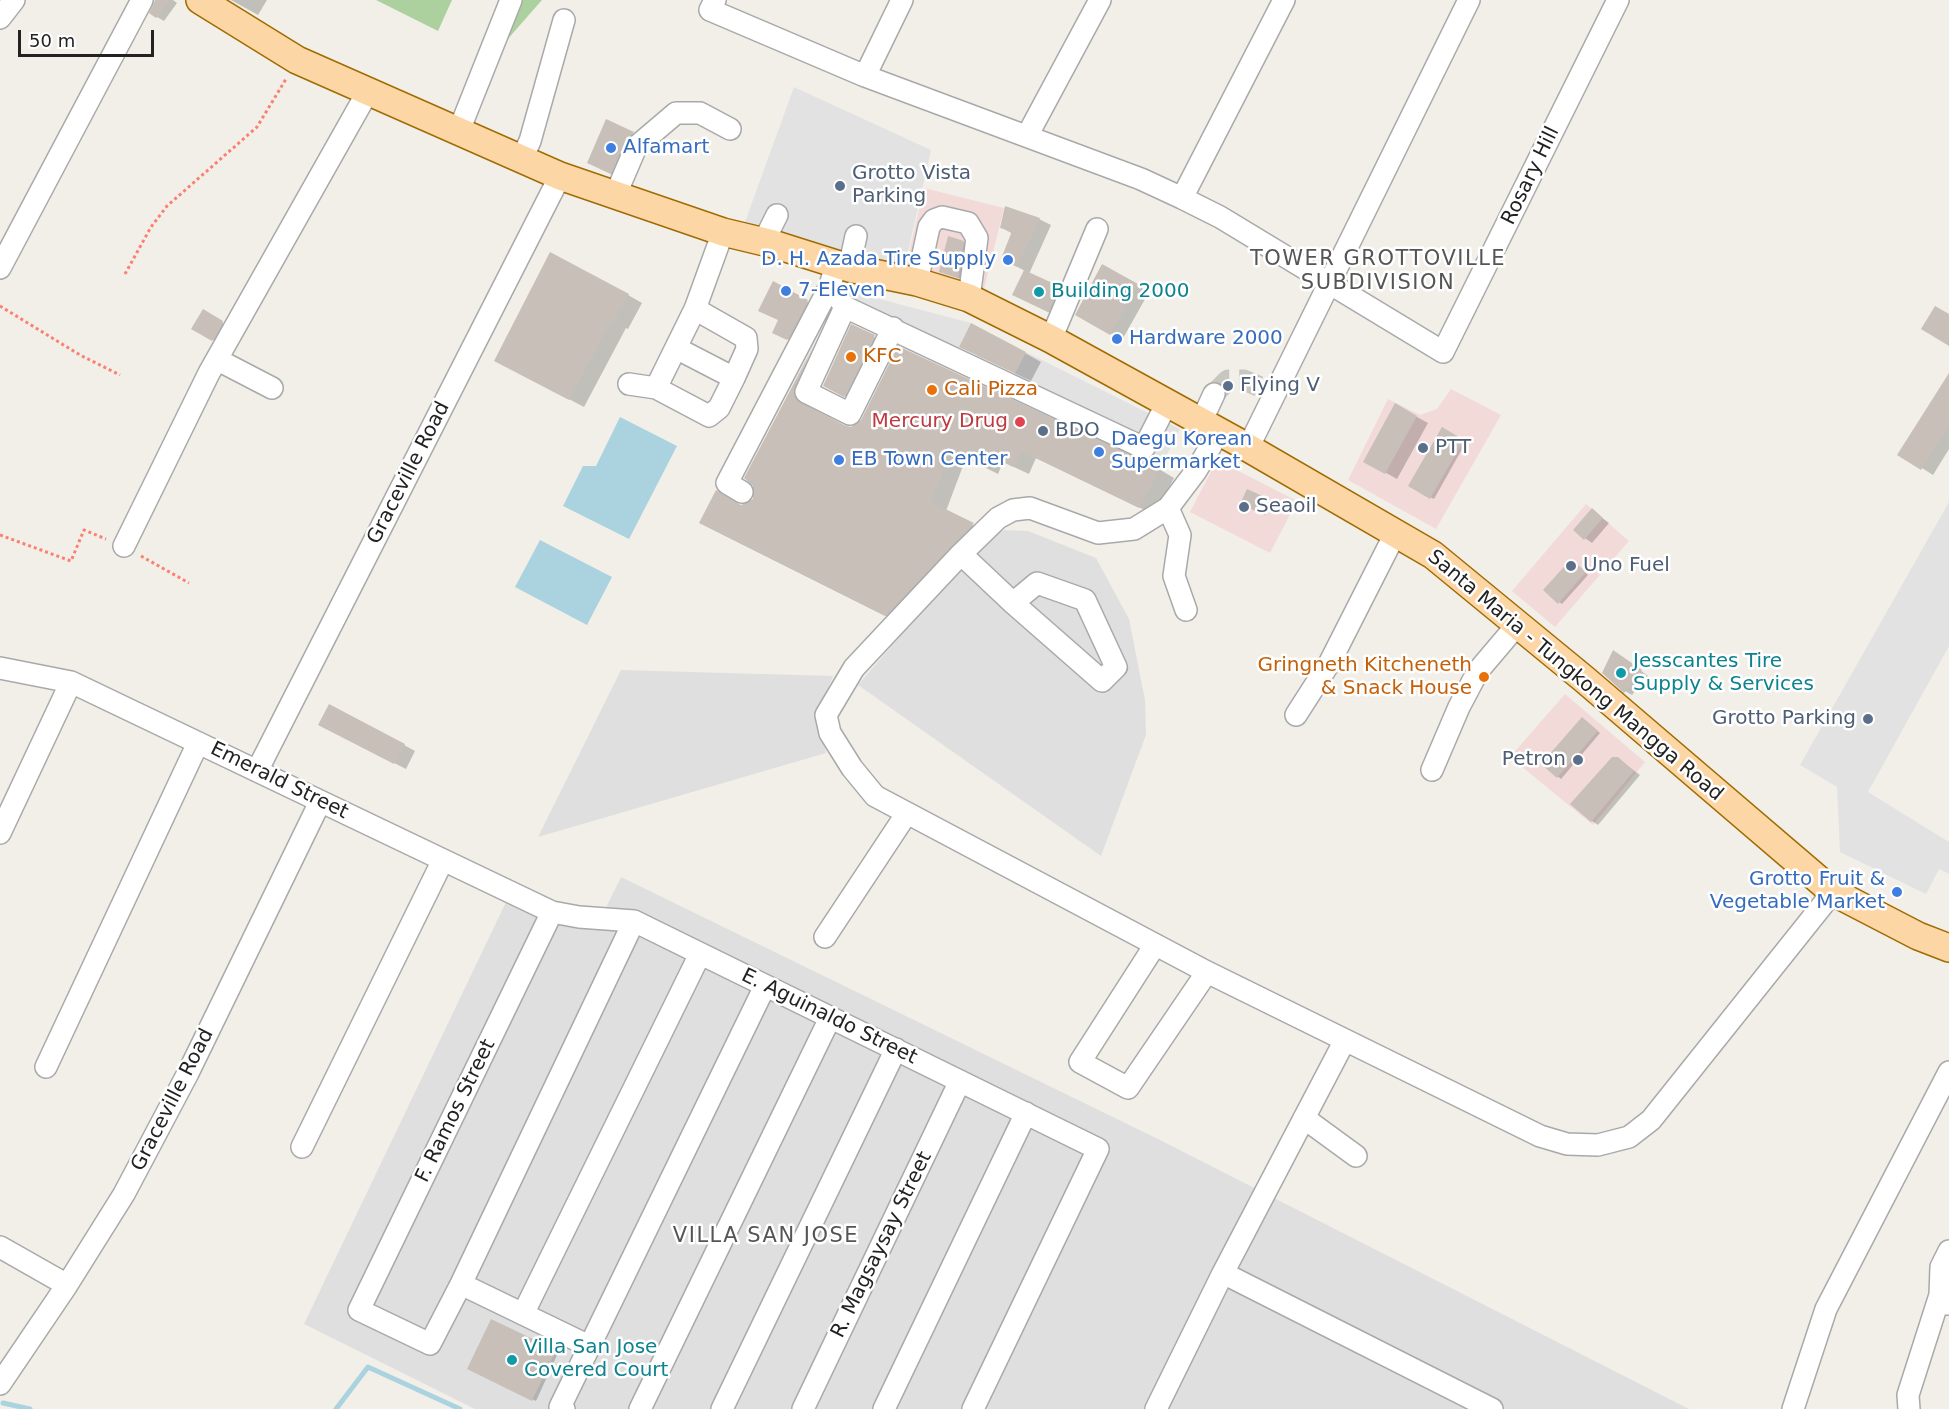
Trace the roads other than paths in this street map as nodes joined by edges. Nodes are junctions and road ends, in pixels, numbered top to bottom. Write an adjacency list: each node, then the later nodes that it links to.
1 (14, 0): 11 (street)
2 (142, 0): 27 (street)
3 (200, 0): 14 (main road, Santa Maria - Tungkong Mangga Road)
4 (511, 0): 16 (street)
5 (715, 0): 13 (street)
6 (902, 0): 13 (street)
7 (1100, 0): 17 (street)
8 (1284, 0): 21 (street)
9 (1469, 0): 30 (street)
10 (1618, 0): 30 (street, Rosary Hill)
11 (0, 18)
12 (564, 20): 18 (street)
13 (865, 76): 17 (street)
14 (367, 93): 16 (main road, Santa Maria - Tungkong Mangga Road); 37 (street)
15 (730, 129): 20 (street)
16 (458, 133): 18 (main road, Santa Maria - Tungkong Mangga Road)
17 (1028, 136): 21 (street)
18 (521, 160): 19 (main road, Santa Maria - Tungkong Mangga Road)
19 (560, 176): 20 (main road, Santa Maria - Tungkong Mangga Road); 59 (street, Graceville Road)
20 (615, 196): 24 (main road, Santa Maria - Tungkong Mangga Road)
21 (1182, 198): 30 (street)
22 (777, 215): 26 (street)
23 (1097, 230): 35 (street)
24 (723, 232): 26 (main road, Santa Maria - Tungkong Mangga Road); 33 (street)
25 (856, 236): 28 (street)
26 (773, 244): 28 (main road, Santa Maria - Tungkong Mangga Road)
27 (0, 268)
28 (839, 273): 29 (main road, Santa Maria - Tungkong Mangga Road); 32 (street); 46 (street)
29 (917, 282): 31 (main road, Santa Maria - Tungkong Mangga Road); 31 (street)
30 (1329, 284): 45 (street)
31 (969, 298): 35 (main road, Santa Maria - Tungkong Mangga Road)
32 (845, 307): 34 (street); 34 (street)
33 (695, 309): 36 (street); 38 (street)
34 (893, 328): 43 (street)
35 (1051, 339): 43 (main road, Santa Maria - Tungkong Mangga Road)
36 (676, 348): 38 (street); 41 (street)
37 (218, 360): 40 (street); 49 (street)
38 (734, 378): 41 (street)
39 (629, 384): 41 (street)
40 (272, 388)
41 (656, 388)
42 (1214, 394): 44 (street)
43 (1167, 403): 44 (main road, Santa Maria - Tungkong Mangga Road)
44 (1210, 427): 45 (main road, Santa Maria - Tungkong Mangga Road); 47 (street)
45 (1248, 448): 48 (main road, Santa Maria - Tungkong Mangga Road)
46 (741, 492)
47 (1168, 508): 50 (street); 52 (street)
48 (1396, 532): 53 (main road, Santa Maria - Tungkong Mangga Road); 56 (street)
49 (124, 546)
50 (961, 554): 51 (street); 61 (street)
51 (1013, 603): 51 (street)
52 (1186, 610)
53 (1517, 625): 58 (street); 64 (main road, Santa Maria - Tungkong Mangga Road)
54 (0, 668): 55 (street, Emerald Street)
55 (71, 682): 57 (street, Emerald Street); 62 (street)
56 (1296, 715)
57 (198, 742): 59 (street, Emerald Street); 76 (street)
58 (1432, 770)
59 (257, 771): 60 (street, Emerald Street)
60 (320, 801): 63 (street, Emerald Street); 87 (street, Graceville Road)
61 (907, 813): 67 (street); 68 (street)
62 (0, 833)
63 (443, 860): 65 (street, Emerald Street); 81 (street)
64 (1833, 892): 69 (main road, Santa Maria - Tungkong Mangga Road); 74 (street)
65 (552, 912): 66 (street, E. Aguinaldo Street); 88 (street, F. Ramos Street)
66 (634, 921): 70 (street, E. Aguinaldo Street); 88 (street)
67 (825, 937)
68 (1155, 945): 71 (street); 71 (street)
69 (1949, 948)
70 (700, 954): 72 (street, E. Aguinaldo Street); 90 (street)
71 (1207, 972): 74 (street)
72 (765, 986): 73 (street, E. Aguinaldo Street); 91 (street)
73 (830, 1018): 75 (street, E. Aguinaldo Street); 94 (street)
74 (1345, 1040): 80 (street)
75 (896, 1049): 78 (street, E. Aguinaldo Street); 95 (street)
76 (46, 1068)
77 (1949, 1072): 101 (street)
78 (960, 1081): 79 (street, E. Aguinaldo Street); 96 (street, R. Magsaysay Street)
79 (1026, 1113): 97 (street); 98 (street, E. Aguinaldo Street)
80 (1304, 1119): 82 (street); 86 (street)
81 (302, 1147)
82 (1356, 1156)
83 (0, 1247): 85 (street)
84 (1949, 1251): 89 (street)
85 (10, 1261): 87 (street)
86 (1223, 1273): 99 (street); 100 (street)
87 (67, 1284): 92 (street, Graceville Road)
88 (461, 1284): 90 (street)
89 (1945, 1301): 102 (street)
90 (523, 1314): 91 (street)
91 (589, 1346): 93 (street)
92 (0, 1384)
93 (564, 1409)
94 (640, 1409)
95 (722, 1409)
96 (803, 1409)
97 (884, 1409)
98 (973, 1409)
99 (1156, 1409)
100 (1492, 1409)
101 (1792, 1409)
102 (1909, 1409)

